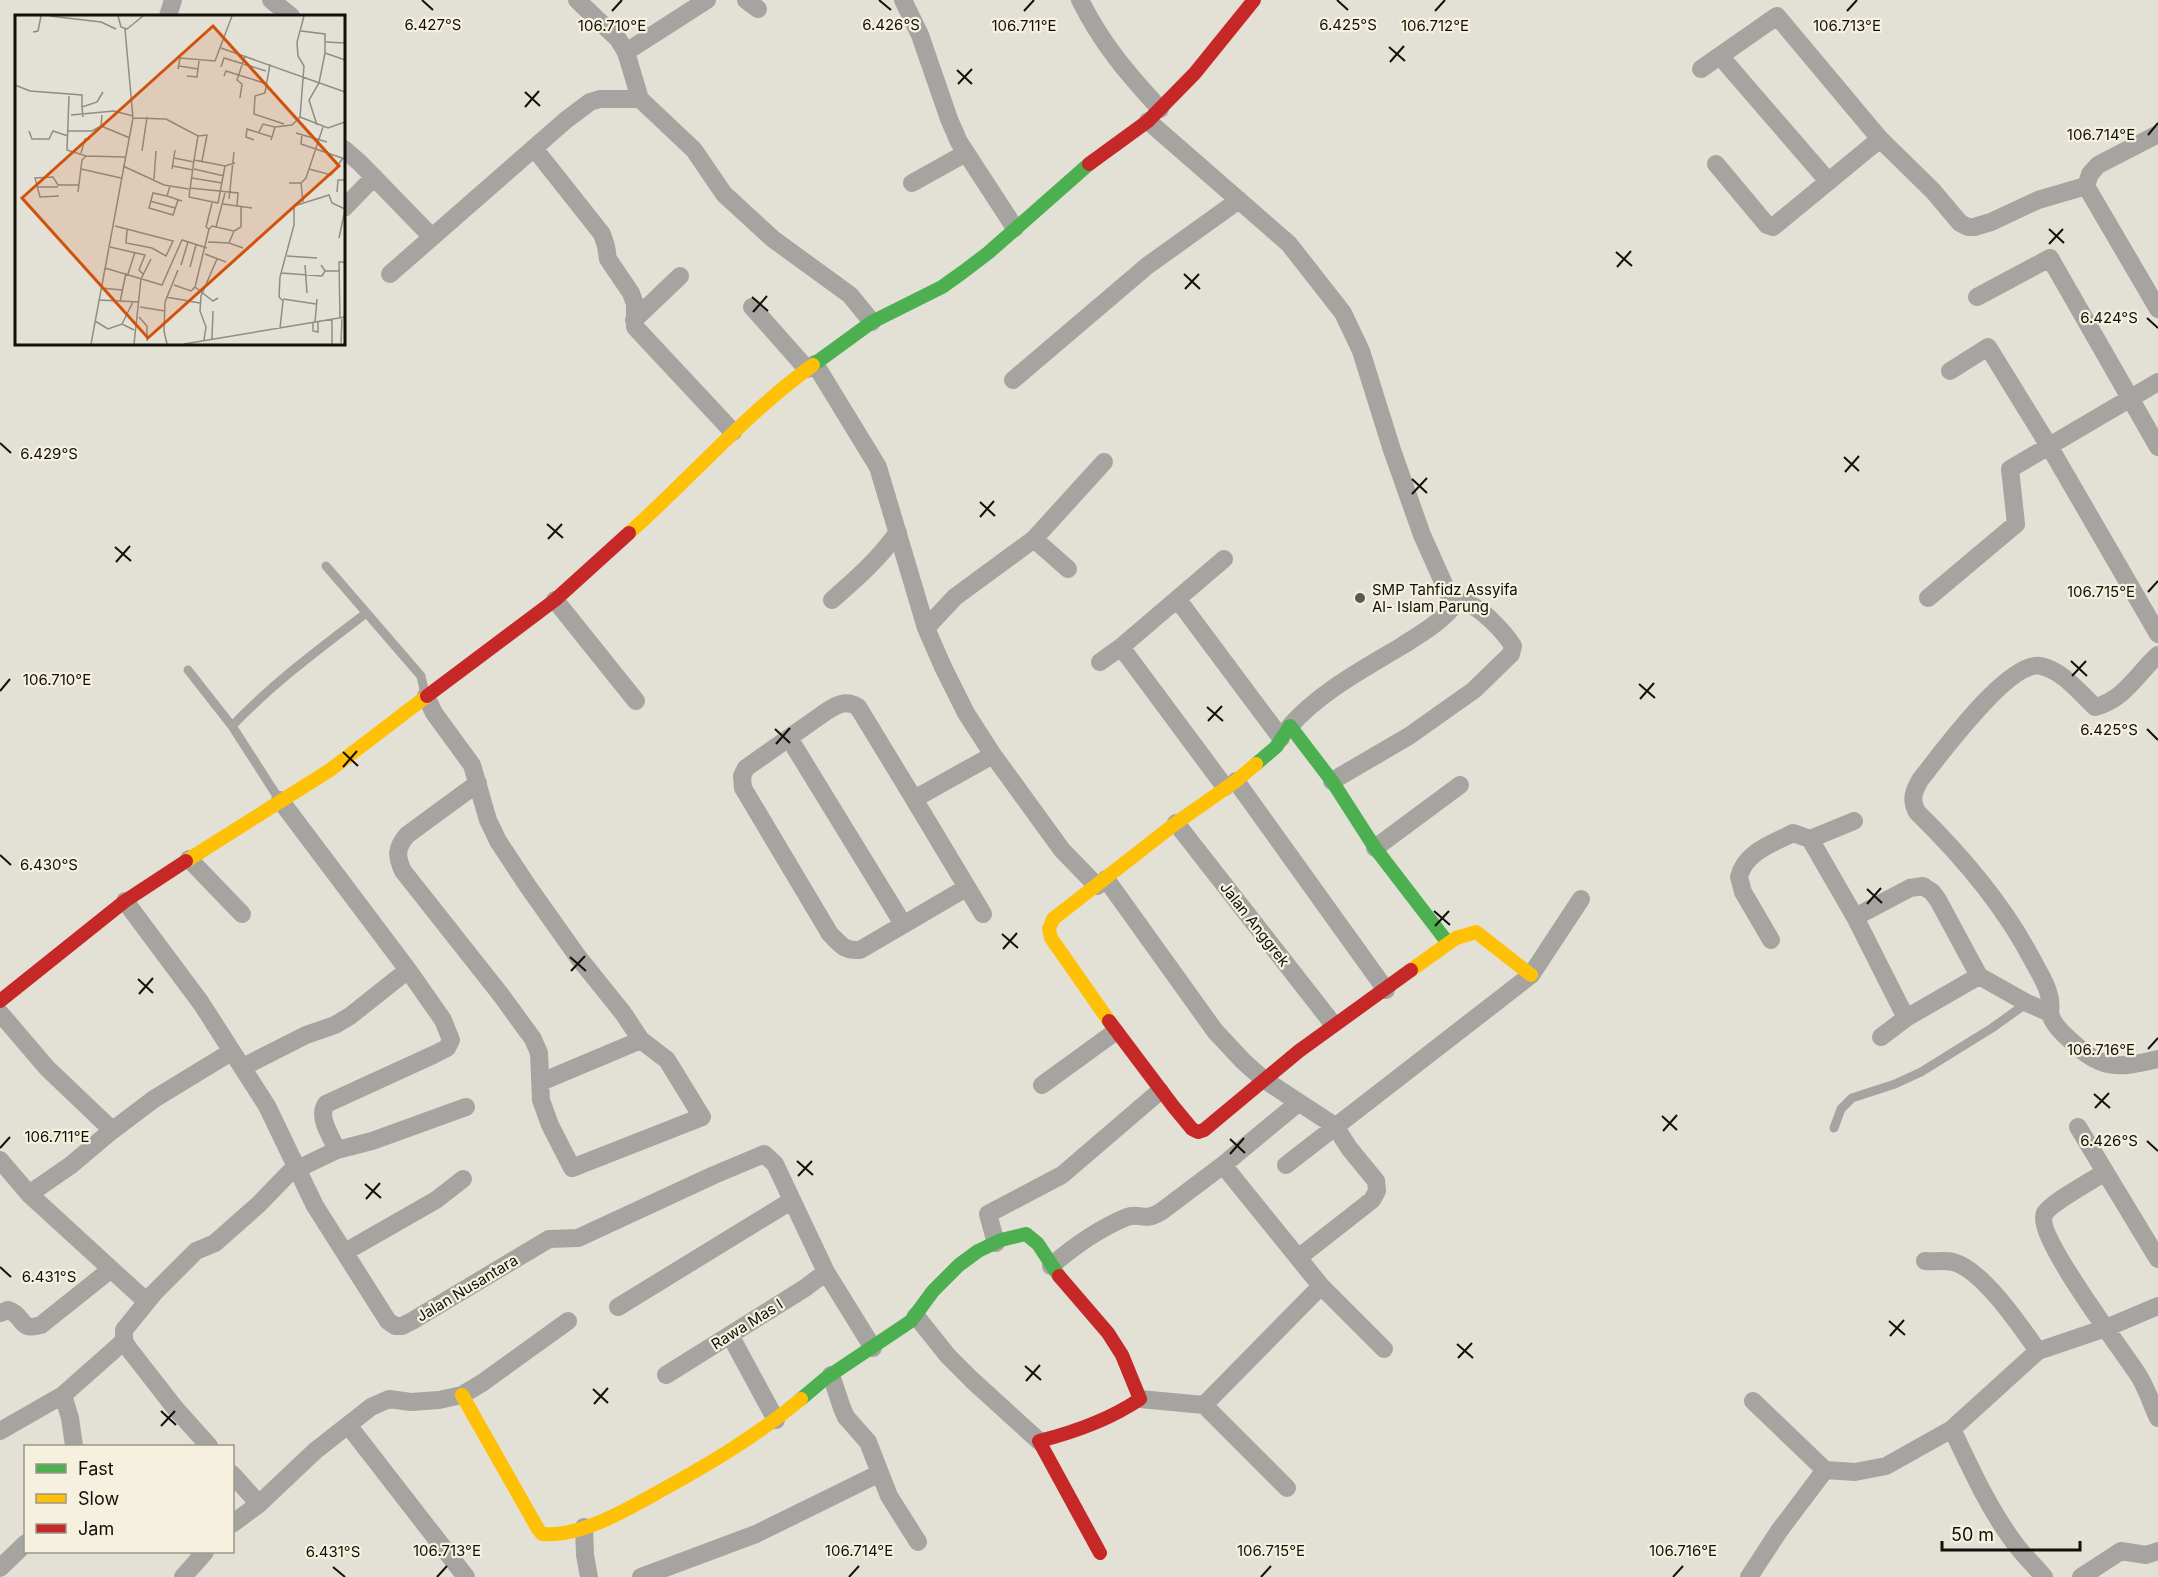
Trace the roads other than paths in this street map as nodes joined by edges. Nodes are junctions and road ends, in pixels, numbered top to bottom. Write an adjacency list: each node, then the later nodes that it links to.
1 (173, 0): 8 (street)
2 (271, 0): 9 (street)
3 (577, 0): 10 (street)
4 (707, 0): 10 (street)
5 (903, 0): 19 (street)
6 (1080, 0): 14 (street)
7 (1254, 0): 14 (street)
8 (168, 15)
9 (290, 15)
10 (626, 52): 13 (street)
11 (1720, 56): 12 (street); 16 (street); 22 (street)
12 (1701, 69)
13 (640, 99): 17 (street); 35 (street)
14 (1154, 115): 25 (street); 27 (street)
15 (2158, 134): 24 (street)
16 (1880, 139): 22 (street); 24 (street)
17 (534, 148): 28 (street); 34 (street)
18 (345, 150): 21 (street)
19 (966, 153): 23 (street); 27 (street)
20 (1716, 164): 22 (street)
21 (374, 177): 26 (street); 28 (street)
22 (1827, 181)
23 (912, 183)
24 (2086, 186): 33 (street)
25 (1239, 200): 38 (street); 54 (street)
26 (345, 207)
27 (1015, 228): 35 (street)
28 (432, 237): 29 (street)
29 (390, 274)
30 (680, 276): 34 (street)
31 (1977, 297): 40 (street)
32 (752, 307): 36 (street)
33 (2158, 309)
34 (634, 320): 41 (street)
35 (872, 322): 36 (street)
36 (811, 366): 41 (street); 45 (street)
37 (1950, 371): 42 (street)
38 (1013, 380)
39 (2158, 382): 40 (street)
40 (2130, 398): 42 (street); 43 (street)
41 (733, 432): 51 (street)
42 (2049, 446): 50 (street); 57 (street)
43 (2158, 447)
44 (1104, 462): 46 (street)
45 (897, 532): 52 (street); 56 (street)
46 (1034, 539): 49 (street); 56 (street)
47 (1224, 559): 53 (street)
48 (326, 566): 55 (lane)
49 (1068, 568)
50 (1928, 598)
51 (555, 600): 62 (street); 63 (street)
52 (832, 600)
53 (1178, 600): 58 (street); 65 (street)
54 (1452, 602): 65 (street); 68 (street)
55 (365, 614): 62 (lane); 64 (lane)
56 (926, 628): 67 (street)
57 (2158, 634)
58 (1121, 647): 60 (street); 70 (street)
59 (2158, 655): 96 (street)
60 (1100, 662)
61 (188, 670): 64 (lane)
62 (426, 696): 69 (street); 73 (street)
63 (636, 701)
64 (232, 726): 73 (lane)
65 (1285, 732): 68 (street); 70 (street)
66 (789, 738): 72 (street); 86 (street); 86 (street)
67 (993, 755): 72 (street); 79 (street)
68 (1332, 781): 77 (street)
69 (478, 783): 101 (street); 106 (street)
70 (1231, 784): 75 (street); 92 (street)
71 (1460, 785): 77 (street)
72 (914, 799): 80 (street)
73 (280, 800): 78 (street); 89 (street)
74 (1854, 821): 76 (street)
75 (1176, 823): 79 (street); 98 (street, Jalan Anggrek)
76 (1810, 839): 85 (street); 87 (street)
77 (1375, 848): 88 (street)
78 (189, 859): 82 (street); 83 (street)
79 (1102, 882): 99 (street); 105 (street)
80 (966, 888): 84 (street); 86 (street)
81 (1581, 899): 90 (street)
82 (125, 901): 93 (street); 102 (street, Jalan Nusantara)
83 (242, 914)
84 (983, 914)
85 (1855, 917): 91 (street); 97 (street)
86 (903, 924)
87 (1771, 940)
88 (1448, 943): 90 (street); 92 (street)
89 (408, 970): 104 (street); 115 (street)
90 (1531, 975): 111 (street)
91 (1979, 976): 94 (street); 97 (street)
92 (1386, 990): 98 (street)
93 (0, 1001)
94 (2027, 1003): 96 (street); 113 (lane)
95 (0, 1013): 114 (street)
96 (2050, 1013): 103 (street)
97 (1906, 1018): 100 (street)
98 (1333, 1024): 105 (street)
99 (1115, 1032): 107 (street); 108 (street)
100 (1881, 1037)
101 (641, 1040): 106 (street); 106 (street)
102 (231, 1052): 104 (street, Jalan Nusantara); 114 (street)
103 (2158, 1059)
104 (243, 1067): 119 (street, Jalan Nusantara)
105 (1263, 1079): 108 (street); 109 (street)
106 (541, 1082)
107 (1042, 1085)
108 (1161, 1091): 124 (street)
109 (1298, 1103): 111 (street); 117 (street)
110 (466, 1107): 115 (street)
111 (1335, 1126): 118 (street); 126 (street)
112 (2078, 1127): 120 (street)
113 (1834, 1128)
114 (112, 1130): 122 (street)
115 (337, 1150): 119 (street)
116 (0, 1160): 122 (street)
117 (1223, 1165): 126 (street); 129 (street)
118 (1286, 1165)
119 (298, 1168): 125 (street, Jalan Nusantara); 133 (street)
120 (2105, 1172): 127 (street); 139 (street)
121 (463, 1179): 125 (street)
122 (29, 1194): 130 (street)
123 (791, 1202): 125 (street, Jalan Nusantara); 131 (street, Jalan Nusantara); 135 (street)
124 (996, 1243): 129 (street); 137 (street)
125 (345, 1252)
126 (1298, 1258): 132 (street)
127 (2158, 1259)
128 (1925, 1261): 144 (street)
129 (1051, 1266): 149 (street)
130 (111, 1269): 133 (street); 136 (street)
131 (826, 1272): 140 (street, Rawa Mas I); 142 (street, Jalan Nusantara)
132 (1321, 1286): 143 (street); 151 (street)
133 (147, 1302): 141 (street)
134 (2158, 1306): 139 (street)
135 (618, 1307)
136 (0, 1313)
137 (916, 1316): 142 (street); 157 (street)
138 (568, 1322): 148 (street)
139 (2106, 1328): 144 (street); 152 (street)
140 (730, 1335): 145 (street, Rawa Mas I); 153 (street)
141 (124, 1341): 147 (street); 159 (street)
142 (873, 1348): 146 (street)
143 (1384, 1349)
144 (2038, 1352): 155 (street)
145 (666, 1375)
146 (831, 1375): 153 (street); 161 (street)
147 (63, 1395): 156 (street); 158 (street)
148 (462, 1395): 154 (street); 166 (street)
149 (1140, 1399): 151 (street); 157 (street)
150 (1753, 1401): 160 (street)
151 (1204, 1406): 163 (street)
152 (2158, 1418)
153 (777, 1420): 166 (street)
154 (348, 1425): 164 (street); 174 (street)
155 (1952, 1429): 160 (street); 178 (street)
156 (0, 1431)
157 (1039, 1441): 171 (street)
158 (74, 1445)
159 (208, 1445)
160 (1825, 1470): 177 (street)
161 (880, 1473): 167 (street); 176 (street)
162 (234, 1476): 164 (street)
163 (1287, 1488)
164 (259, 1504): 165 (street)
165 (234, 1523)
166 (584, 1527): 175 (street)
167 (918, 1542)
168 (24, 1545): 172 (street)
169 (2158, 1551): 179 (street)
170 (204, 1553): 173 (street)
171 (1100, 1553)
172 (0, 1568)
173 (183, 1577)
174 (466, 1577)
175 (589, 1577)
176 (641, 1577)
177 (1749, 1577)
178 (2044, 1577)
179 (2081, 1577)

